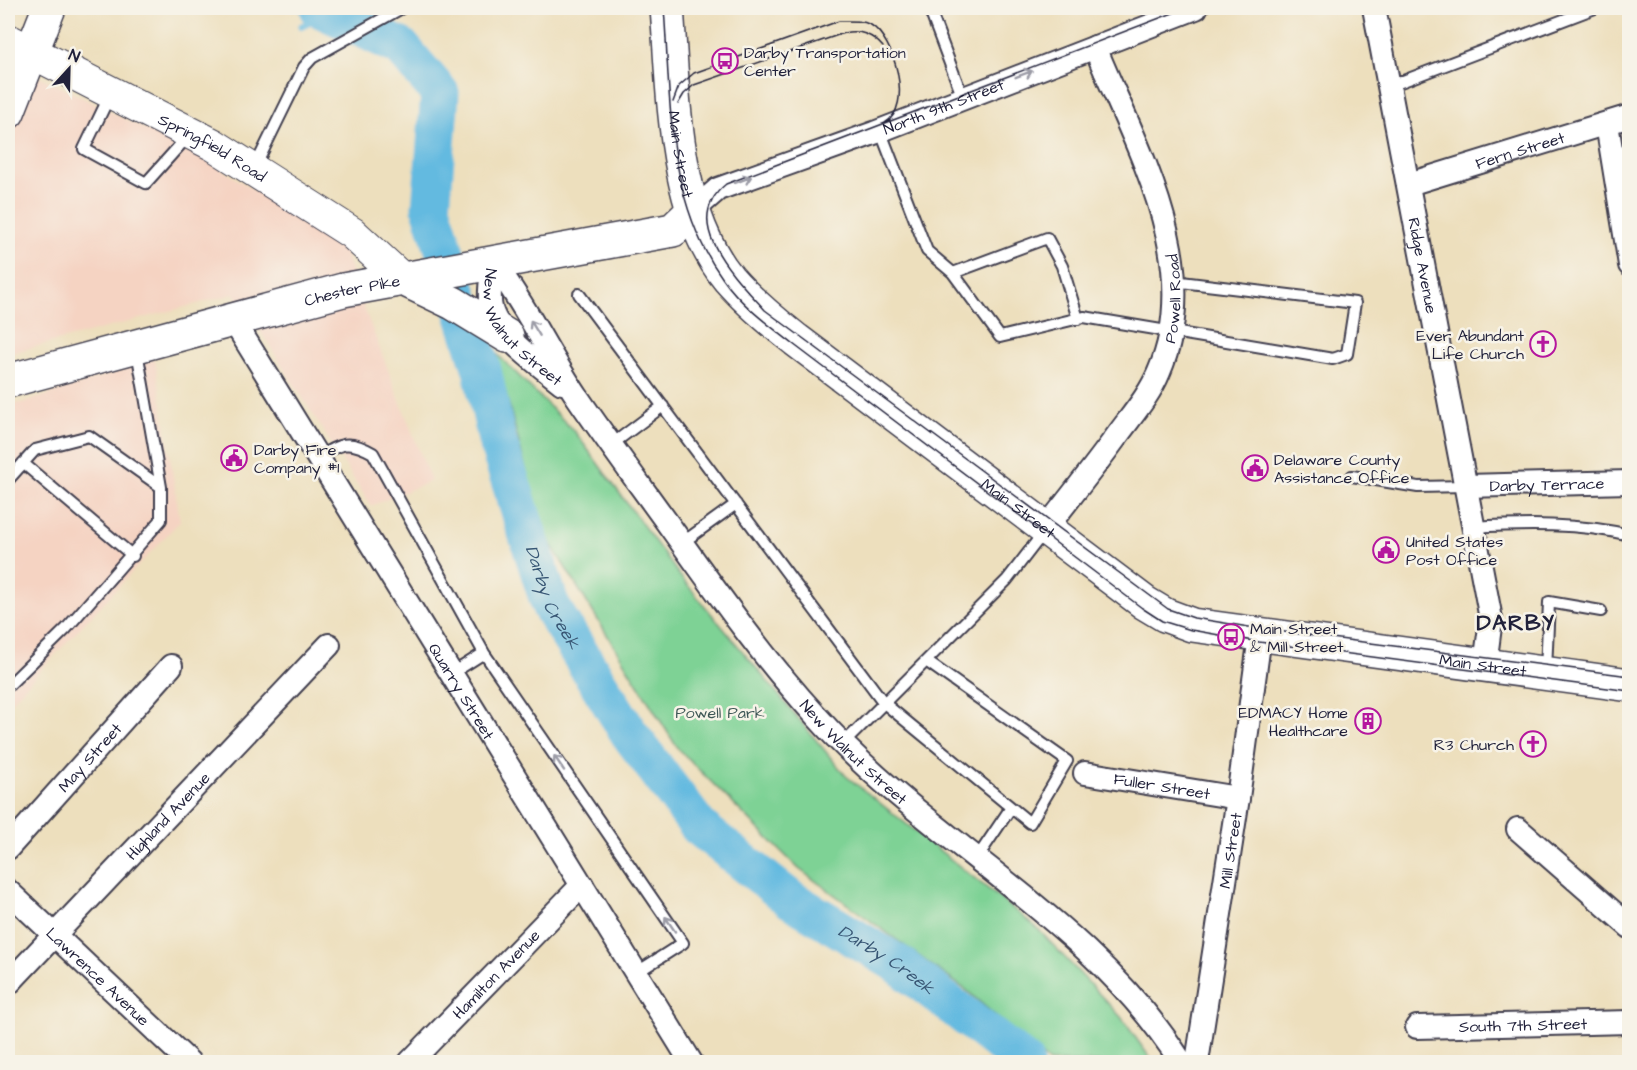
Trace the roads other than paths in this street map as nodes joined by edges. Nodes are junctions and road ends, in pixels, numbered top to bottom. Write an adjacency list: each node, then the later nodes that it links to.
1 (49, 8): 8 (main road)
2 (402, 8): 18 (lane)
3 (667, 8): 20 (main road, Main Street)
4 (929, 8): 12 (lane)
5 (1196, 8): 9 (street, North 9th Street)
6 (1374, 8): 10 (street, Ridge Avenue)
7 (1595, 8): 10 (lane)
8 (19, 46): 11 (street, Springfield Road); 13 (main road)
9 (1095, 47): 12 (street, North 9th Street, one-way to 9); 25 (street, Powell Road)
10 (1390, 86): 19 (street, Ridge Avenue)
11 (111, 92): 17 (street, Springfield Road); 17 (lane)
12 (963, 98): 16 (street, North 9th Street)
13 (8, 112)
14 (1629, 116): 15 (street, Fern Street)
15 (1607, 124): 19 (street, Fern Street); 22 (street)
16 (880, 130): 20 (street, North 9th Street, one-way to 16); 23 (lane)
17 (192, 132): 18 (street, Springfield Road)
18 (253, 170): 24 (street, Springfield Road)
19 (1409, 184): 41 (street, Ridge Avenue)
20 (694, 210): 21 (main road, Chester Pike); 44 (main road, Main Street)
21 (479, 265): 24 (main road, Chester Pike); 30 (street, New Walnut Street); 33 (street, New Walnut Street, one-way to 21)
22 (1629, 265)
23 (953, 273): 27 (lane); 27 (lane)
24 (401, 278): 28 (main road, Chester Pike); 30 (main road)
25 (1173, 281): 29 (street, Powell Road); 29 (lane)
26 (579, 294): 34 (lane)
27 (1078, 319): 29 (lane)
28 (233, 320): 31 (main road, Chester Pike); 36 (street, Quarry Street)
29 (1170, 333): 44 (street, Powell Road)
30 (507, 336): 33 (street, New Walnut Street)
31 (137, 346): 32 (main road, Chester Pike); 42 (lane)
32 (8, 381)
33 (577, 396): 35 (street, New Walnut Street)
34 (663, 406): 35 (lane); 43 (lane)
35 (611, 444): 47 (street, New Walnut Street)
36 (318, 458): 52 (lane); 57 (street, Quarry Street)
37 (23, 463): 39 (lane); 42 (lane); 48 (lane)
38 (1352, 476): 41 (lane)
39 (8, 480)
40 (1629, 482): 41 (street, Darby Terrace)
41 (1466, 486): 45 (street, Ridge Avenue)
42 (161, 487): 48 (lane)
43 (736, 504): 47 (lane); 60 (lane)
44 (1047, 527): 50 (main road, Main Street); 53 (lane)
45 (1473, 527): 46 (lane); 54 (street, Ridge Avenue)
46 (1629, 535)
47 (682, 543): 61 (street, New Walnut Street)
48 (133, 556): 59 (lane)
49 (1601, 612): 56 (lane)
50 (1260, 636): 54 (main road, Main Street); 63 (street, Mill Street)
51 (329, 645): 71 (street, Highland Avenue)
52 (484, 652): 57 (lane); 72 (lane, one-way to 52)
53 (926, 661): 60 (lane); 62 (lane)
54 (1485, 665): 56 (main road, Main Street)
55 (171, 666): 66 (street, May Street)
56 (1546, 673): 58 (main road, Main Street)
57 (451, 674): 68 (street, Quarry Street)
58 (1629, 685)
59 (8, 686)
60 (884, 703): 61 (lane); 64 (lane)
61 (843, 744): 67 (street, New Walnut Street)
62 (1076, 767): 63 (street, Fuller Street); 64 (lane)
63 (1238, 798): 80 (street, Mill Street)
64 (1010, 808): 67 (lane)
65 (1518, 829): 70 (street)
66 (8, 848)
67 (977, 858): 79 (street, New Walnut Street)
68 (582, 885): 72 (street, Quarry Street); 77 (street, Hamilton Avenue)
69 (8, 891): 71 (street, Lawrence Avenue)
70 (1629, 927)
71 (54, 935): 73 (street, Highland Avenue); 76 (street, Lawrence Avenue)
72 (636, 973): 78 (street, Quarry Street)
73 (8, 984)
74 (1629, 1022): 75 (street, South 7th Street)
75 (1417, 1027)
76 (189, 1062)
77 (410, 1062)
78 (692, 1062)
79 (1181, 1062)
80 (1197, 1062)

